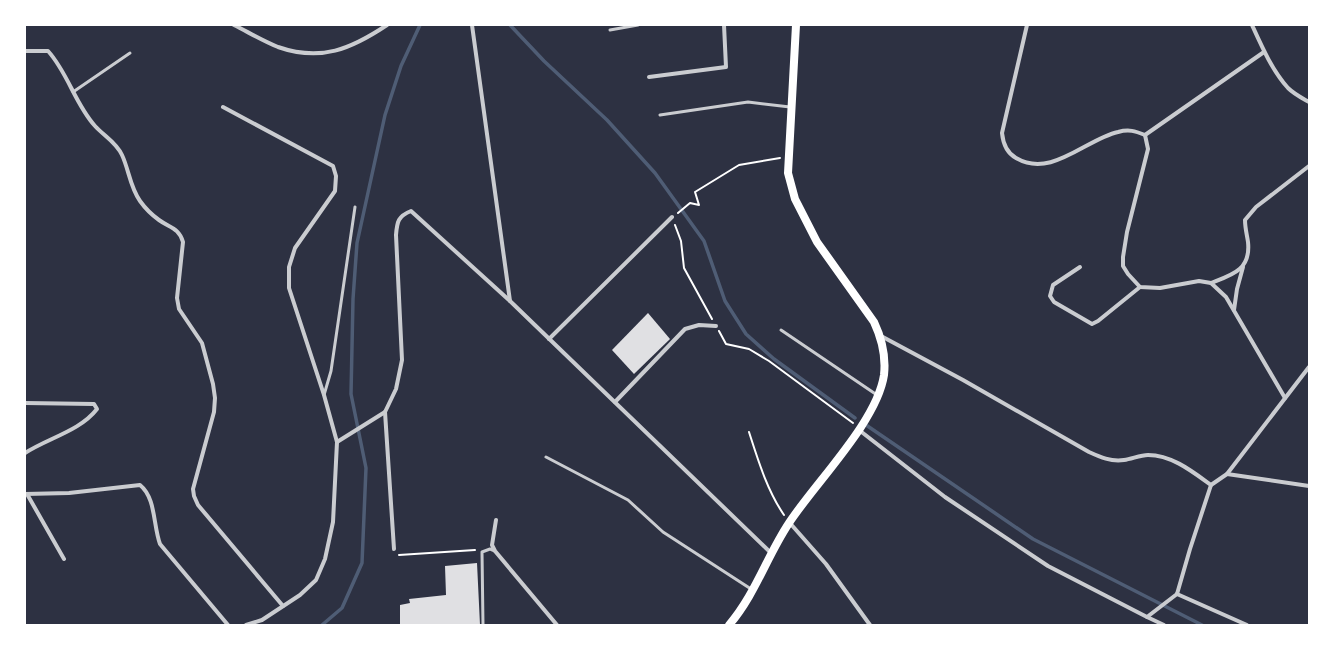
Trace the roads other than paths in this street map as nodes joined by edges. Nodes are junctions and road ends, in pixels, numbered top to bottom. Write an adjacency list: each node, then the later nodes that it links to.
1 (234, 25): 2 (street)
2 (387, 25)
3 (472, 25): 27 (street)
4 (638, 25): 9 (lane)
5 (724, 25): 13 (street)
6 (796, 25): 17 (main road)
7 (1027, 25): 19 (street)
8 (1252, 25): 11 (street)
9 (610, 30)
10 (25, 51): 14 (street)
11 (1264, 52): 15 (street); 19 (street)
12 (130, 53): 14 (lane)
13 (649, 77)
14 (72, 92): 56 (street)
15 (1309, 102)
16 (223, 107): 34 (street)
17 (790, 107): 18 (lane); 31 (main road)
18 (660, 115)
19 (1145, 135): 26 (street)
20 (1309, 166): 24 (street)
21 (355, 207): 34 (lane)
22 (674, 216): 32 (street)
23 (1080, 267): 26 (street)
24 (1243, 268): 25 (street); 28 (street)
25 (1212, 283): 26 (street); 28 (street)
26 (1140, 286)
27 (510, 301): 32 (street); 39 (street)
28 (1234, 310): 36 (street)
29 (716, 326): 37 (street)
30 (781, 330): 35 (lane)
31 (881, 336): 35 (main road); 45 (street)
32 (549, 339): 37 (street)
33 (1309, 367): 36 (street)
34 (324, 395): 41 (street)
35 (877, 395): 40 (main road)
36 (1284, 398): 44 (street)
37 (616, 402): 52 (street)
38 (25, 403): 42 (street)
39 (385, 412): 41 (street); 50 (street)
40 (859, 430): 49 (main road); 57 (street)
41 (337, 442): 56 (street)
42 (25, 453)
43 (546, 457): 54 (lane)
44 (1227, 474): 45 (street); 46 (street)
45 (1211, 485): 55 (street)
46 (1309, 486)
47 (26, 494): 53 (street); 58 (street)
48 (496, 520): 51 (street)
49 (789, 522): 52 (main road); 63 (street)
50 (394, 549)
51 (495, 551): 60 (lane); 61 (street)
52 (771, 553): 54 (main road)
53 (64, 559)
54 (753, 590): 62 (main road)
55 (1177, 594): 57 (street); 65 (street)
56 (283, 606): 59 (street)
57 (1146, 617): 64 (street)
58 (228, 625)
59 (246, 625)
60 (483, 625)
61 (557, 625)
62 (729, 625)
63 (870, 625)
64 (1164, 625)
65 (1247, 625)

